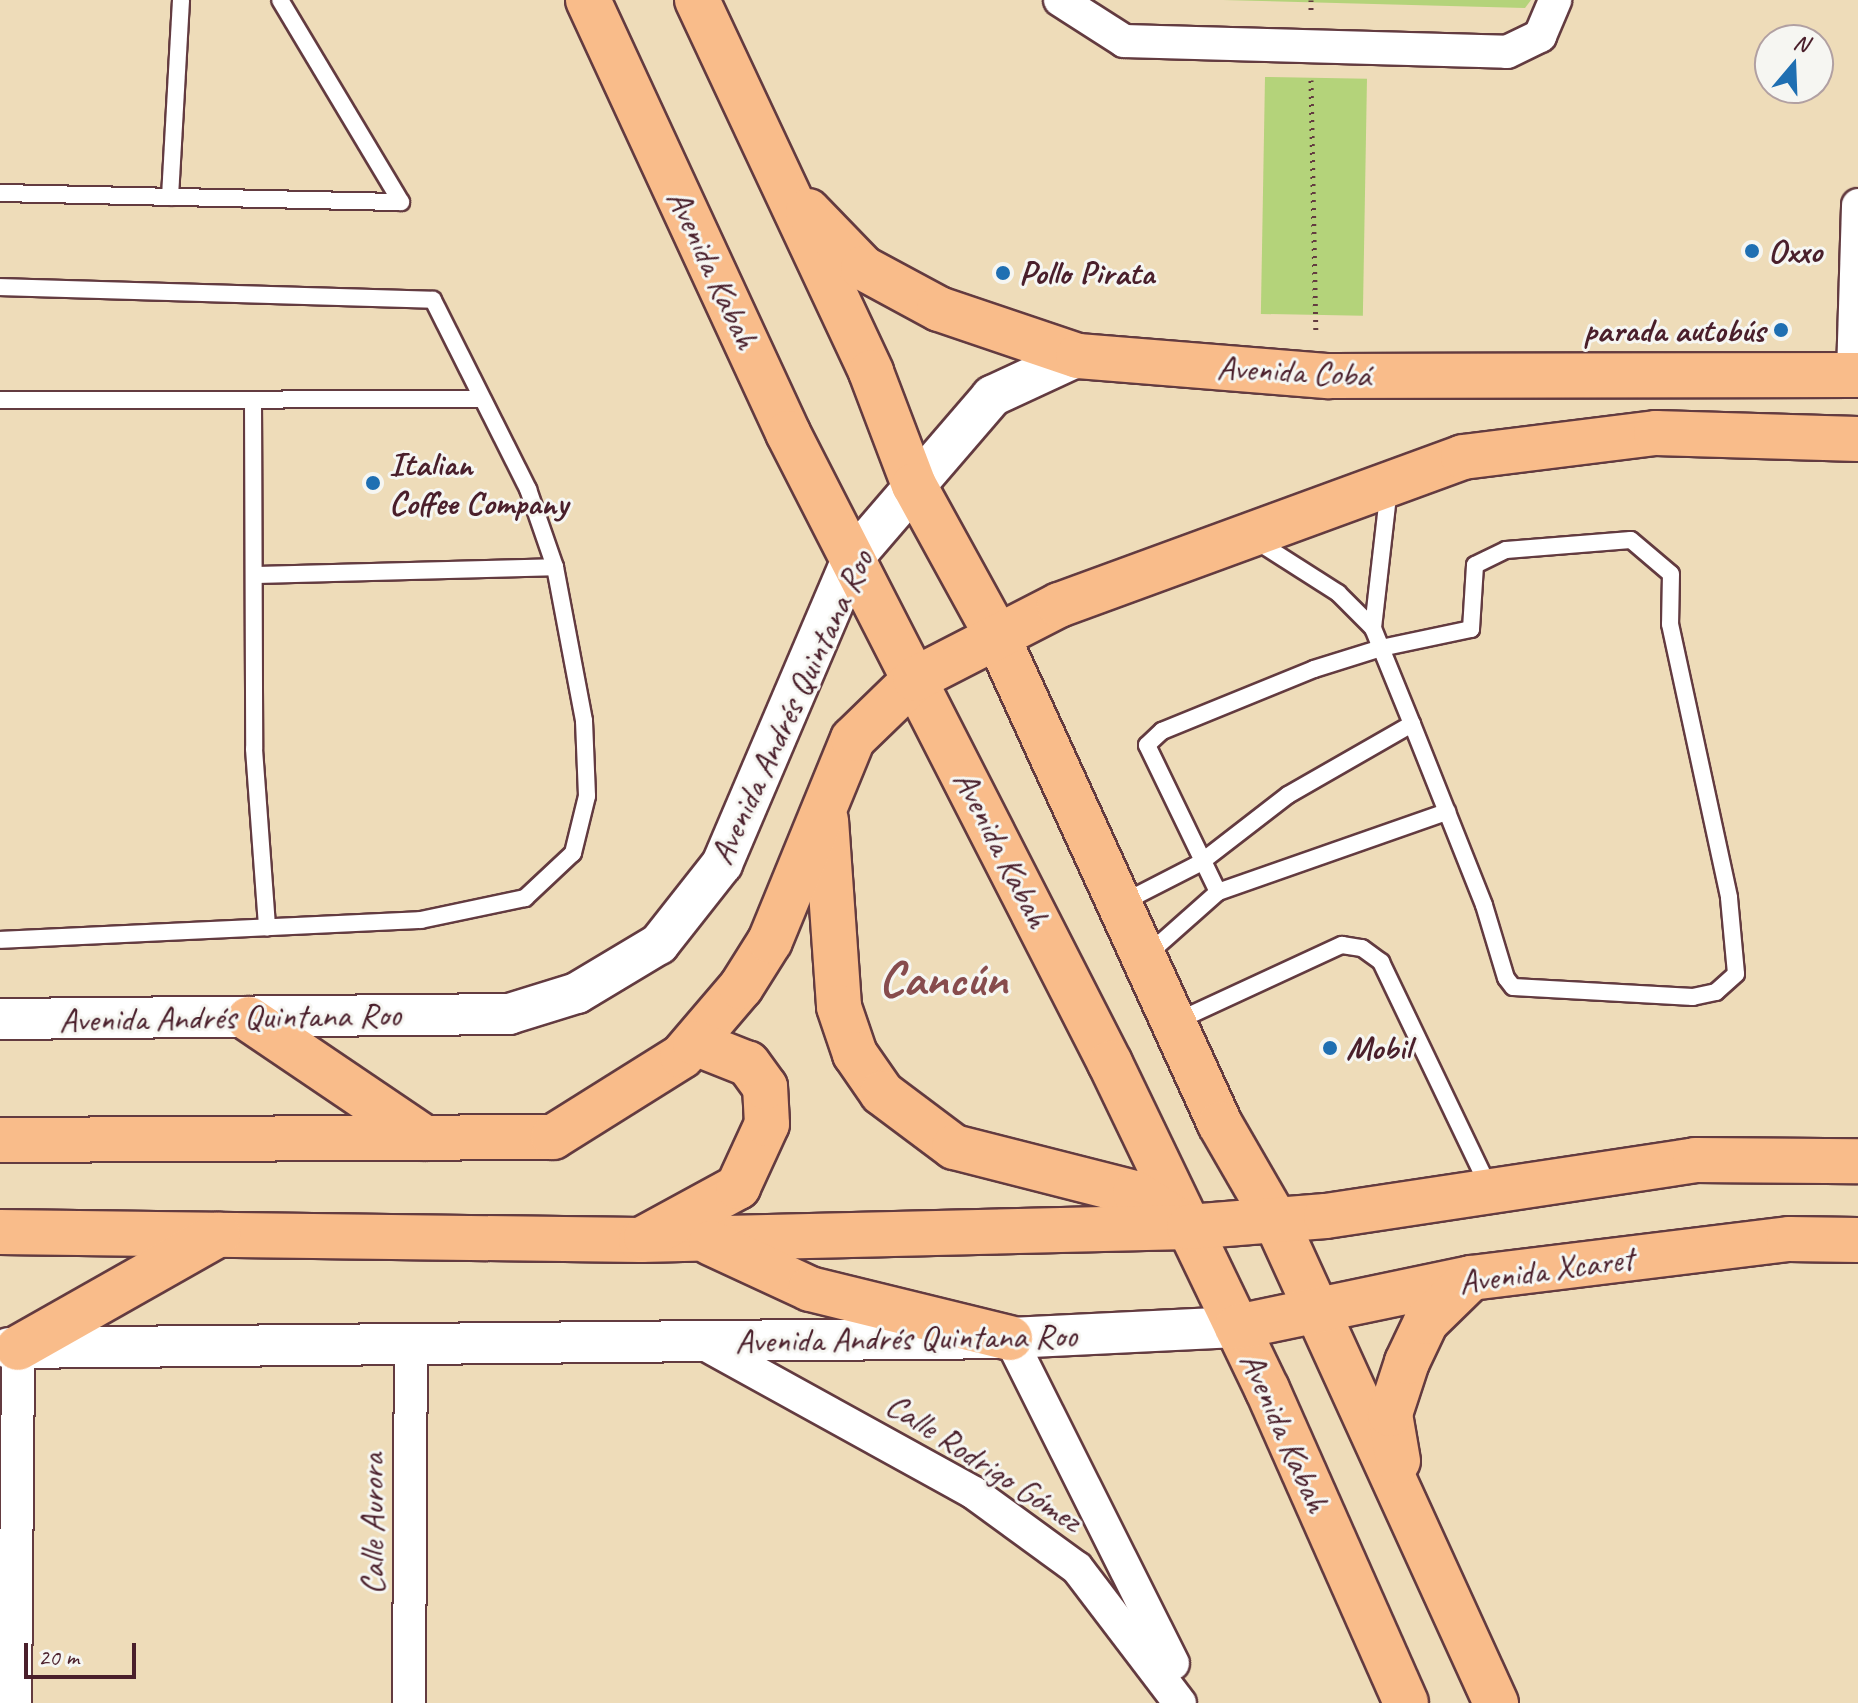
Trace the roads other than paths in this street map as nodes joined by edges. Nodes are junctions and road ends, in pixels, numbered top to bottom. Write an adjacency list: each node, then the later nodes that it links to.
1 (181, 0): 9 (lane)
2 (280, 0): 9 (lane)
3 (588, 0): 23 (main road, Avenida Kabah)
4 (697, 0): 7 (main road)
5 (1060, 0): 6 (street)
6 (1555, 0)
7 (784, 186): 12 (main road, Avenida Cobá); 21 (main road)
8 (0, 193): 9 (lane)
9 (170, 197)
10 (1858, 205): 13 (street)
11 (0, 287): 15 (lane)
12 (1078, 356): 14 (main road, Avenida Cobá); 21 (street, Avenida Andrés Quintana Roo)
13 (1856, 375): 14 (main road, Avenida Cobá)
14 (1534, 376): 18 (main road)
15 (480, 399): 17 (lane); 24 (lane)
16 (0, 400): 17 (lane)
17 (253, 400): 25 (lane)
18 (1656, 433): 19 (main road); 20 (main road)
19 (1858, 439)
20 (1389, 482): 22 (main road); 26 (lane)
21 (914, 485): 23 (street, Avenida Andrés Quintana Roo); 27 (main road)
22 (1240, 533): 26 (lane); 27 (main road)
23 (852, 559): 29 (main road, Avenida Kabah); 40 (street, Avenida Andrés Quintana Roo)
24 (555, 567): 25 (lane); 36 (lane)
25 (255, 575): 36 (lane)
26 (1373, 628): 28 (lane)
27 (998, 638): 29 (main road, Avenida Andrés Quintana Roo); 35 (main road)
28 (1381, 648): 30 (lane); 32 (lane); 33 (lane)
29 (915, 679): 31 (main road, Avenida Andrés Quintana Roo); 49 (main road, Avenida Kabah)
30 (1412, 724): 32 (lane); 33 (lane)
31 (825, 809): 42 (main road, Avenida Andrés Quintana Roo); 49 (main road)
32 (1447, 812): 34 (lane)
33 (1200, 863): 34 (lane); 35 (lane)
34 (1218, 892): 38 (lane)
35 (1121, 904): 38 (main road)
36 (267, 928): 37 (lane)
37 (0, 940)
38 (1144, 958): 41 (main road)
39 (0, 1019): 40 (street, Avenida Andrés Quintana Roo)
40 (249, 1019): 43 (main road)
41 (1174, 1023): 46 (lane); 47 (main road)
42 (695, 1043): 43 (main road, Avenida Andrés Quintana Roo); 54 (main road)
43 (425, 1138): 44 (main road, Avenida Andrés Quintana Roo)
44 (0, 1140)
45 (1858, 1161): 46 (main road)
46 (1490, 1191): 47 (main road)
47 (1276, 1221): 49 (main road); 57 (main road)
48 (1858, 1221): 53 (main road)
49 (1189, 1227): 52 (main road); 58 (main road, Avenida Kabah)
50 (0, 1232): 51 (main road)
51 (222, 1233): 54 (main road); 62 (main road)
52 (702, 1239): 54 (main road); 59 (main road)
53 (1789, 1239): 55 (main road, Avenida Xcaret); 56 (main road, Avenida Xcaret)
54 (641, 1240)
55 (1858, 1240)
56 (1471, 1278): 57 (main road, Avenida Xcaret); 63 (main road)
57 (1316, 1309): 58 (main road, Avenida Xcaret); 63 (main road)
58 (1237, 1327): 59 (street, Avenida Andrés Quintana Roo); 68 (main road, Avenida Kabah)
59 (1010, 1338): 60 (street, Avenida Andrés Quintana Roo); 67 (street, Calle Rodrigo Gómez)
60 (699, 1341): 61 (street, Avenida Andrés Quintana Roo); 66 (street, Calle Rodrigo Gómez)
61 (411, 1346): 62 (street, Avenida Andrés Quintana Roo); 65 (street, Calle Aurora)
62 (9, 1348): 64 (street)
63 (1406, 1511): 69 (main road)
64 (15, 1703)
65 (409, 1703)
66 (1180, 1703)
67 (1192, 1703)
68 (1406, 1703)
69 (1496, 1703)

